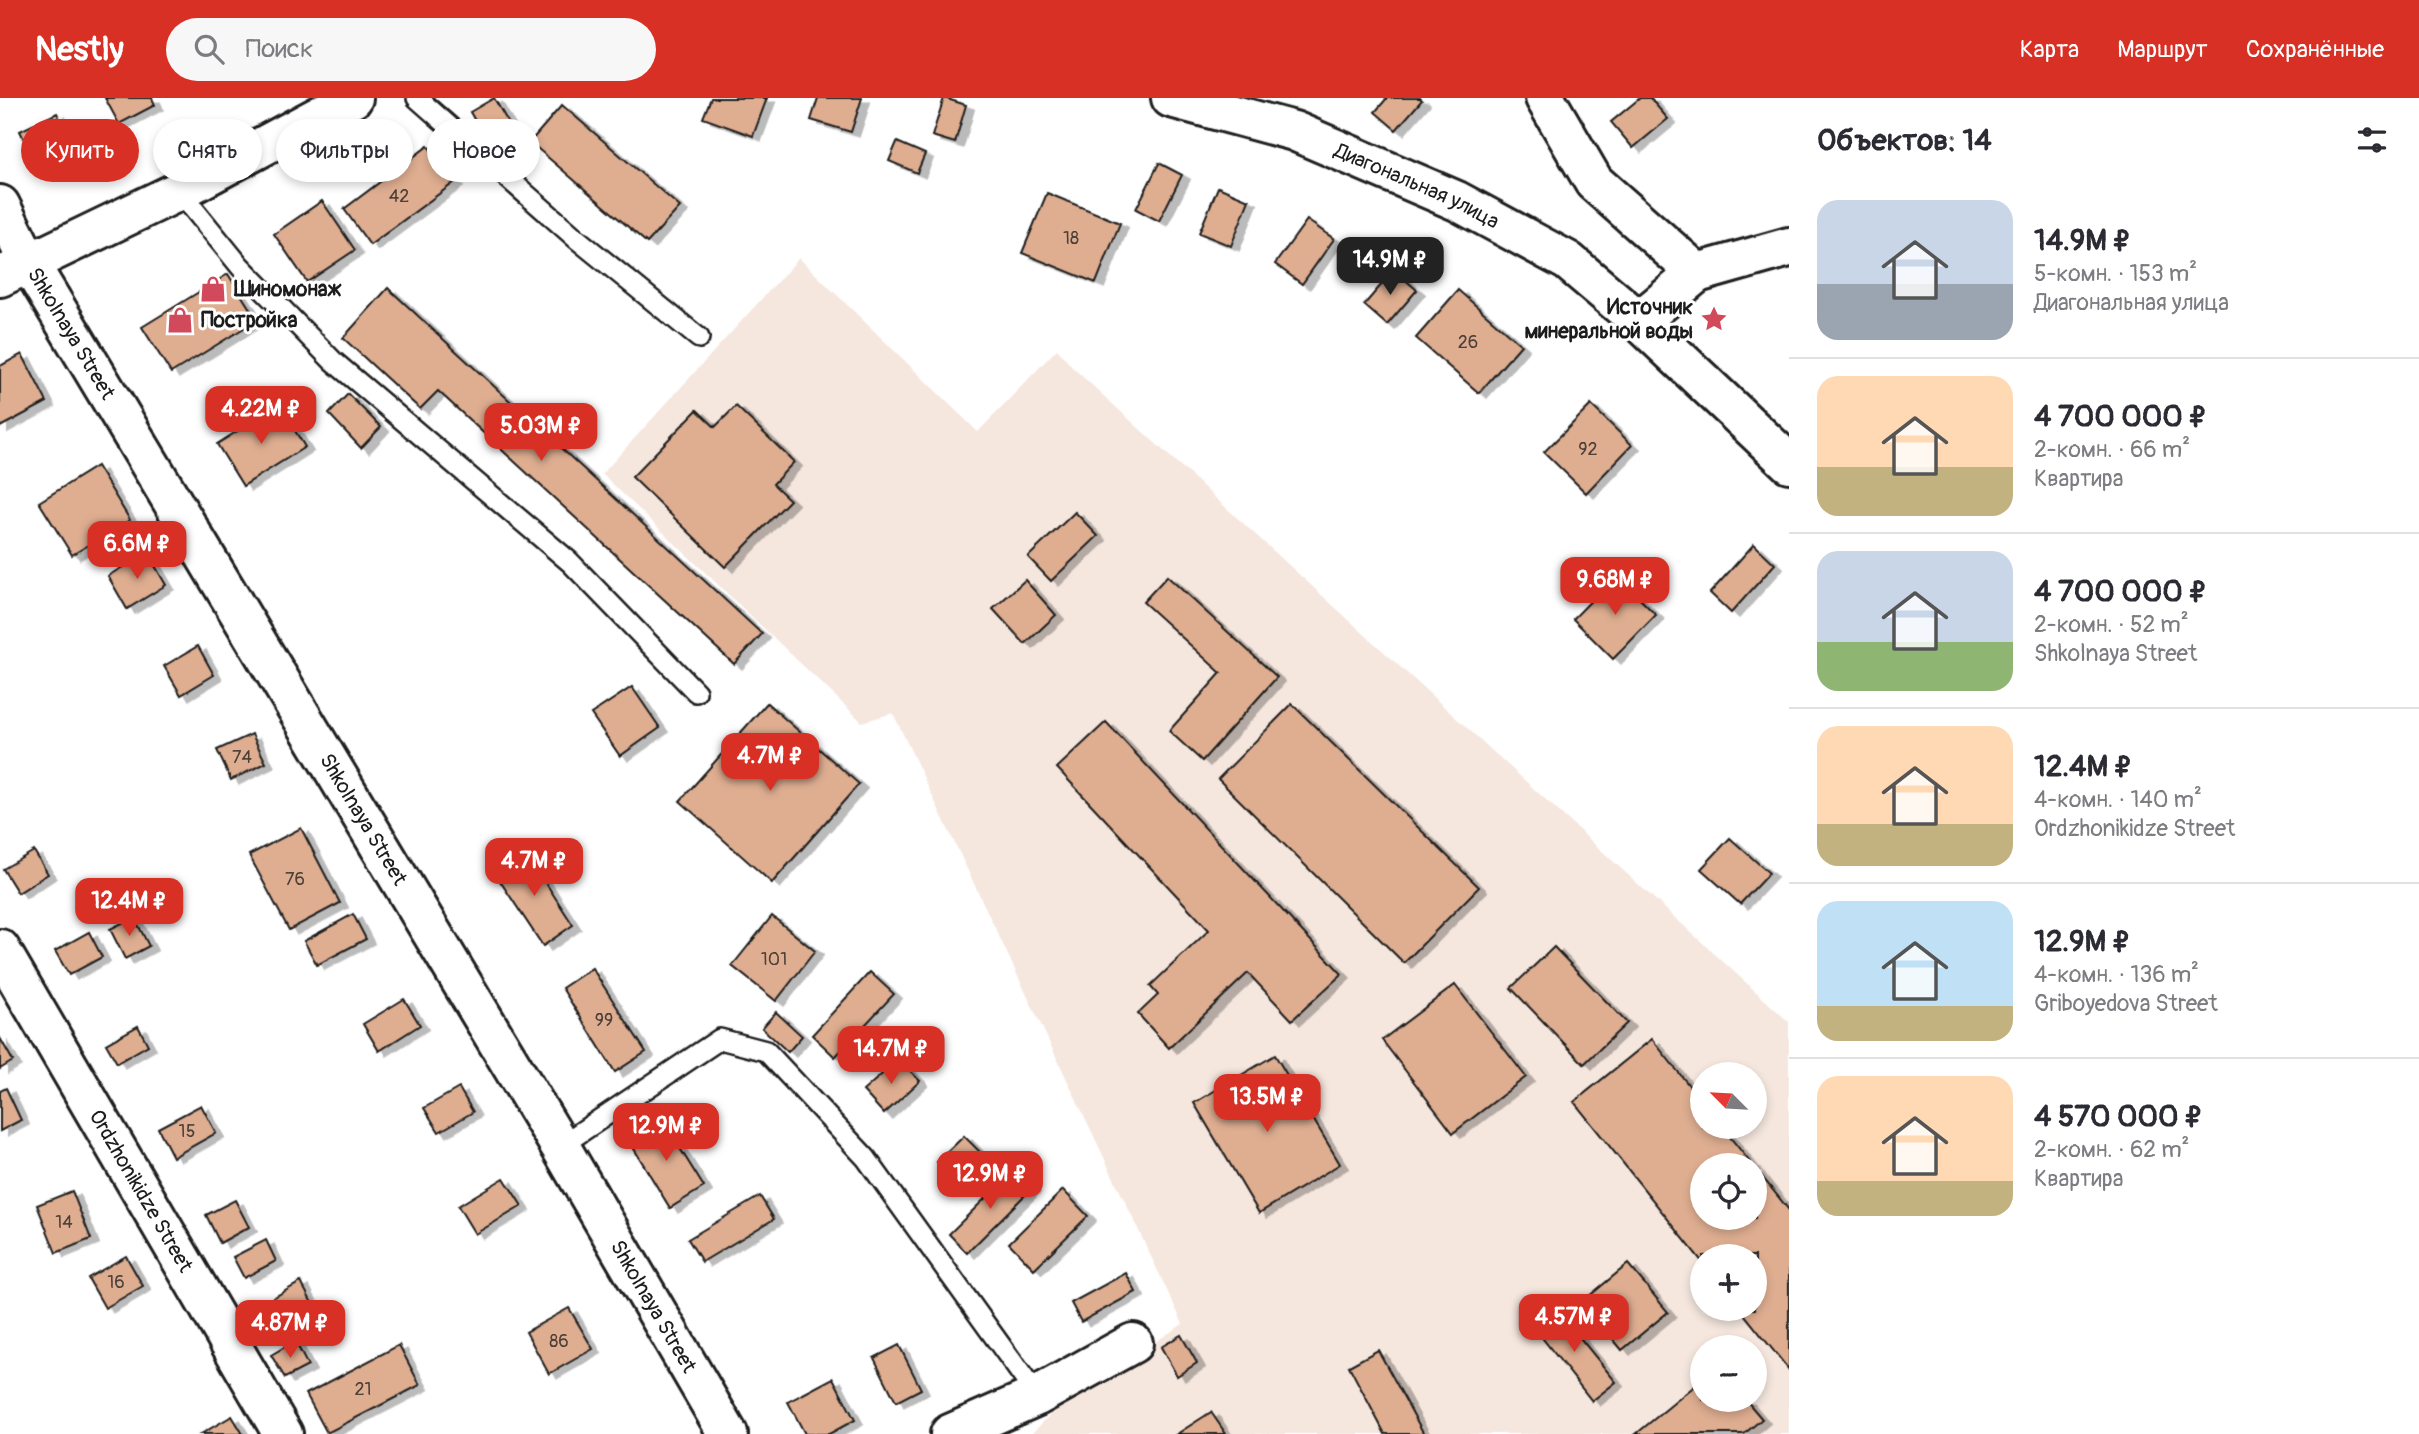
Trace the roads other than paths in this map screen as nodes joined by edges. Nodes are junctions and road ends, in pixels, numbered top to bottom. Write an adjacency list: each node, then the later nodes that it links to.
1 (353, 98): 5 (street)
2 (417, 98): 11 (lane)
3 (1171, 98): 10 (street, Диагональная улица)
4 (1545, 98): 9 (street)
5 (179, 191): 8 (street); 13 (lane)
6 (0, 205): 8 (street, Shkolnaya Street)
7 (1789, 247): 9 (street)
8 (15, 270): 15 (street, Shkolnaya Street)
9 (1697, 273): 10 (street)
10 (1639, 321): 12 (street, Диагональная улица)
11 (698, 338)
12 (1789, 463)
13 (696, 692)
14 (0, 949): 18 (street, Ordzhonikidze Street)
15 (560, 1146): 17 (lane); 19 (street, Shkolnaya Street)
16 (1133, 1343): 17 (street)
17 (1037, 1396): 20 (street)
18 (283, 1434)
19 (727, 1434)
20 (950, 1434)

